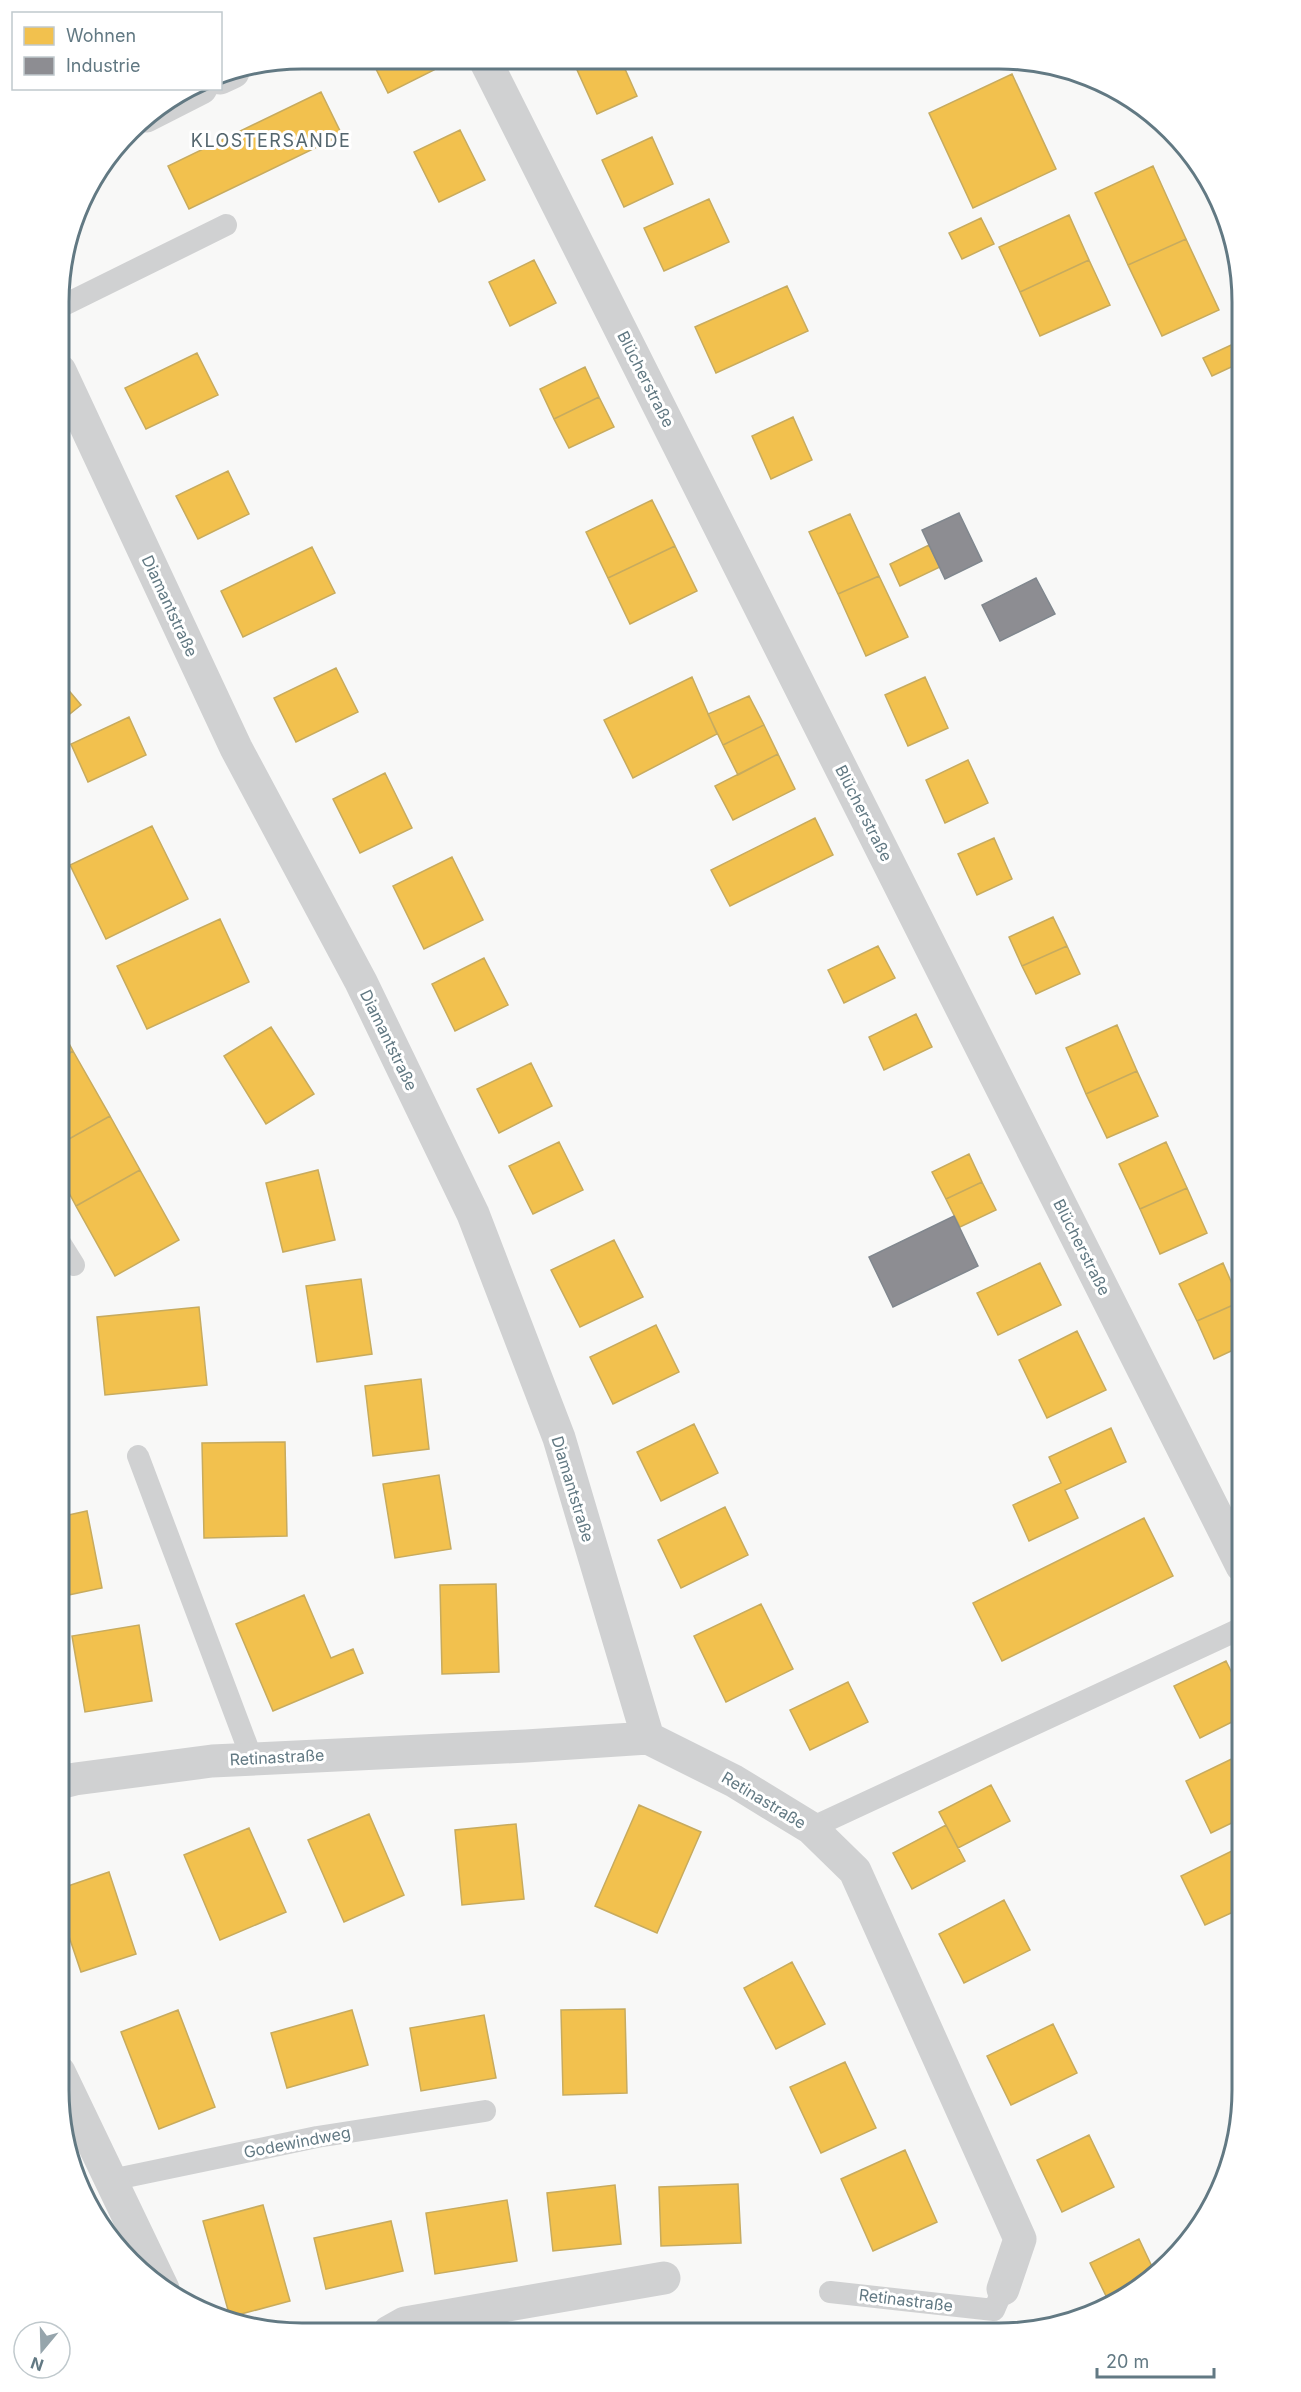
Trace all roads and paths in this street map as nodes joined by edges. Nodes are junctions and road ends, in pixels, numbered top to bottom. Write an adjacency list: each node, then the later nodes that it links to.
1 (490, 69): 8 (street, Blücherstraße)
2 (226, 225): 3 (lane)
3 (69, 303)
4 (69, 390): 10 (street, Diamantstraße)
5 (69, 1257): 6 (lane)
6 (74, 1265)
7 (138, 1456): 11 (lane)
8 (1232, 1546)
9 (1232, 1633): 13 (lane)
10 (648, 1738): 11 (street, Retinastraße); 13 (street, Retinastraße)
11 (252, 1759): 12 (street, Retinastraße)
12 (69, 1780)
13 (811, 1828): 19 (street, Retinastraße)
14 (69, 2094): 16 (street)
15 (485, 2111): 16 (lane, Godewindweg)
16 (111, 2180): 17 (street)
17 (154, 2270)
18 (664, 2278): 21 (street)
19 (1003, 2289): 20 (lane, Retinastraße)
20 (830, 2292)
21 (405, 2323)

